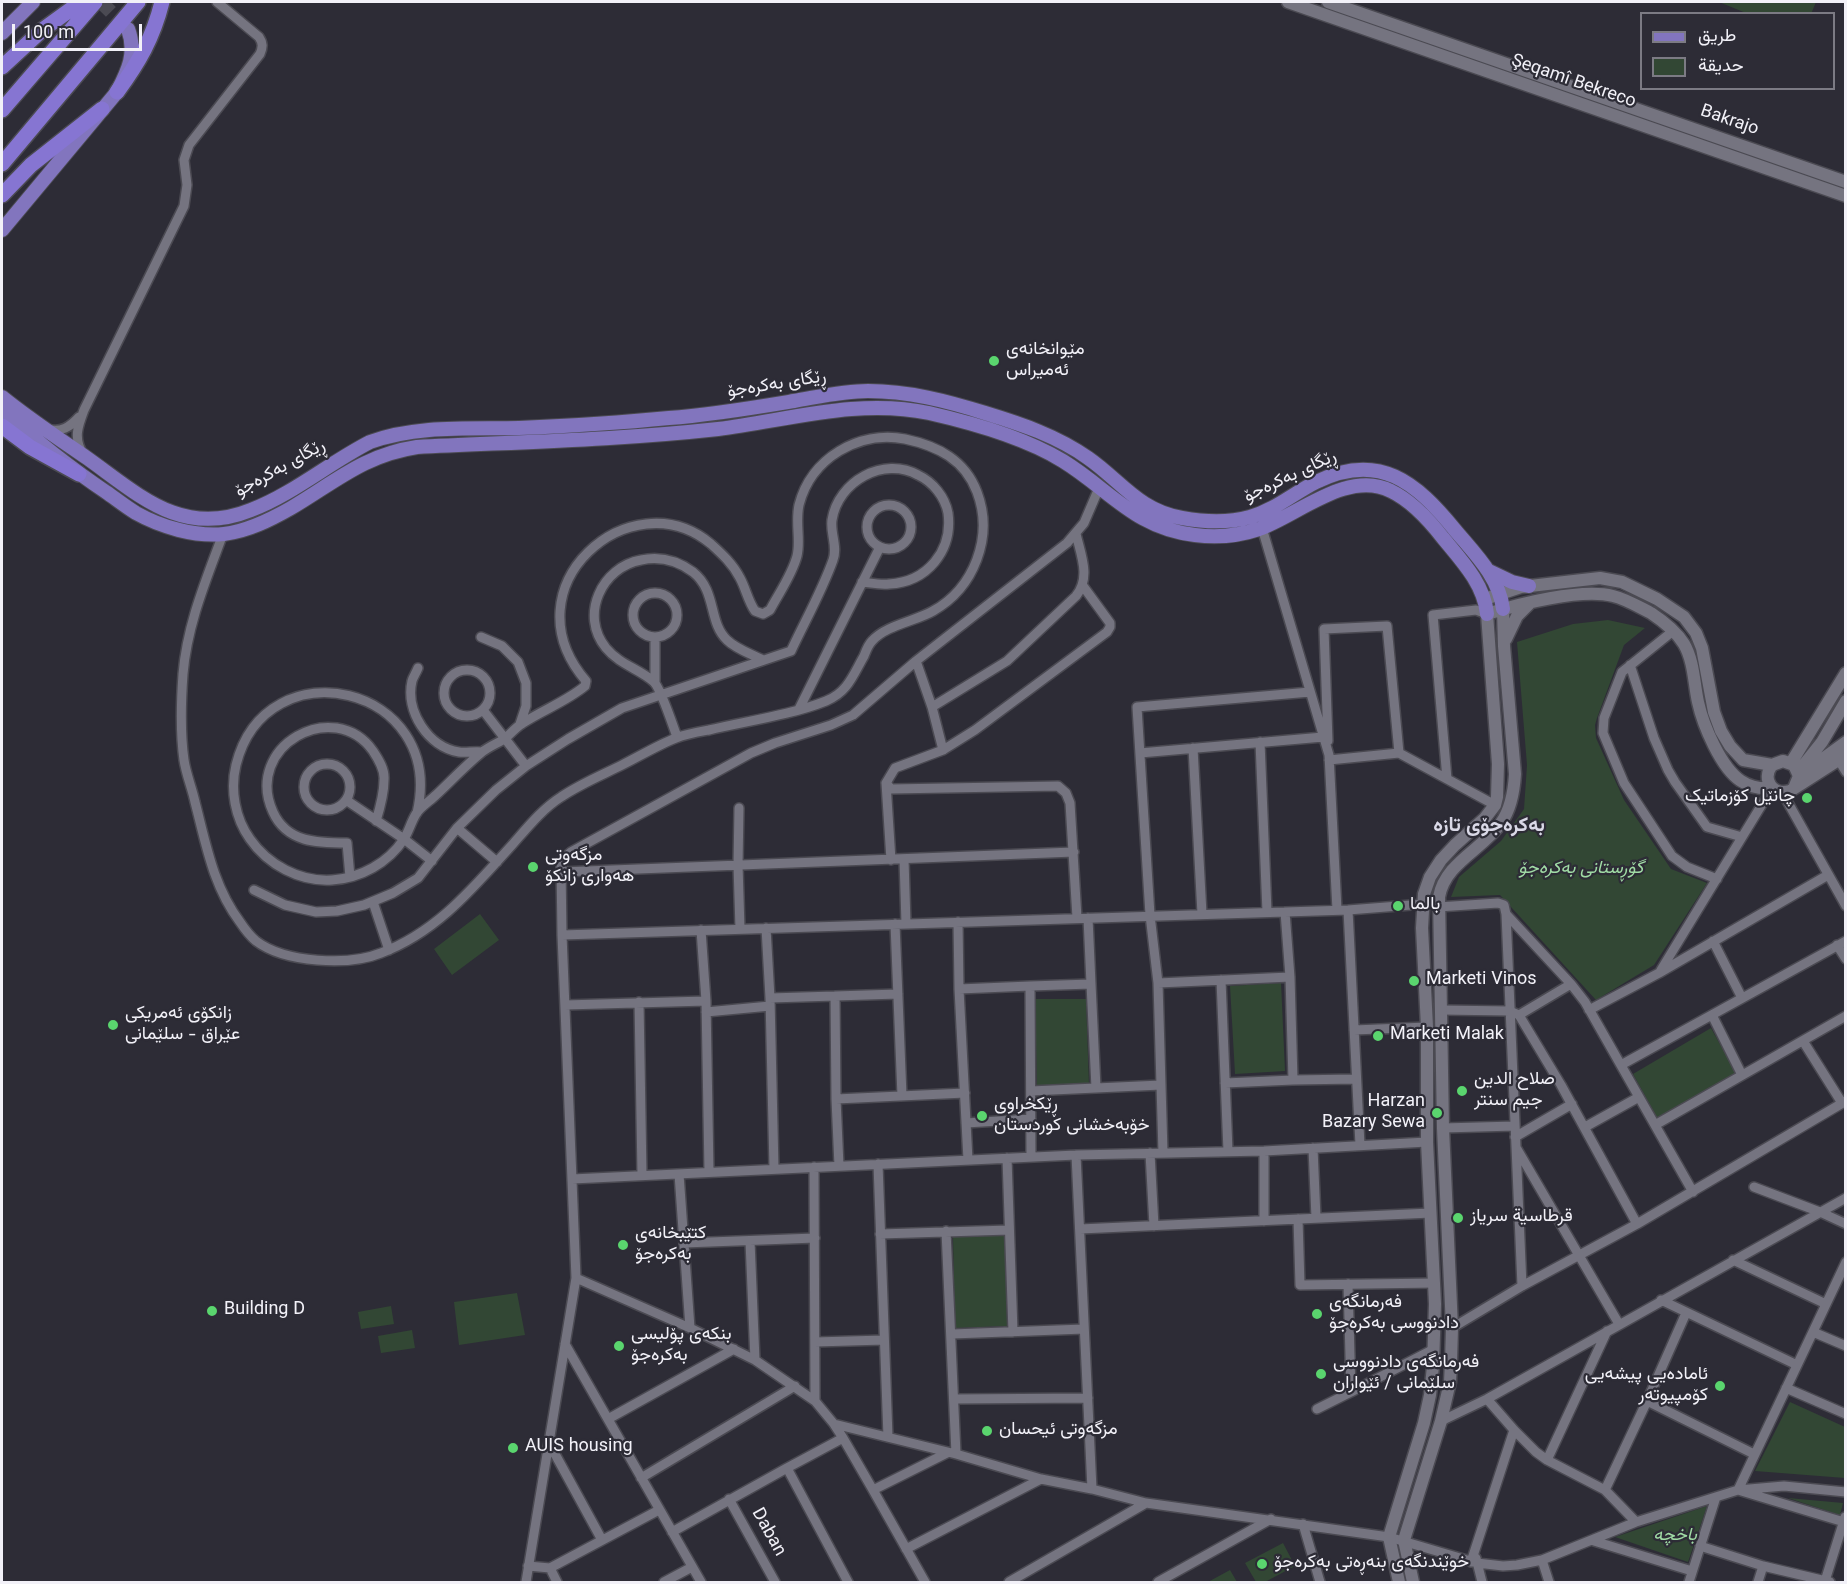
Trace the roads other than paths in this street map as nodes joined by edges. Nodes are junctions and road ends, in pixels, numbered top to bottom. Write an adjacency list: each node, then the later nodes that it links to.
1 (20, 2): 10 (main road)
2 (33, 2): 10 (main road)
3 (81, 2): 12 (highway)
4 (95, 2): 15 (highway)
5 (138, 2): 16 (highway)
6 (162, 2): 13 (highway)
7 (217, 2): 22 (street)
8 (1288, 2): 19 (main road, Şeqamî Bekreco)
9 (1328, 2): 17 (main road, Bakrajo)
10 (6, 28)
11 (128, 29): 13 (main road)
12 (2, 67)
13 (117, 92): 14 (main road)
14 (102, 109): 18 (highway); 20 (main road)
15 (2, 110)
16 (2, 164)
17 (1845, 182)
18 (2, 195)
19 (1845, 196)
20 (2, 230)
21 (2, 397): 25 (main road, ڕێگای بەکرەجۆ)
22 (84, 410): 25 (street); 26 (street)
23 (2, 412): 27 (main road, ڕێگای بەکرەجۆ)
24 (2, 426): 27 (highway)
25 (40, 427): 26 (main road, ڕێگای بەکرەجۆ)
26 (87, 458): 29 (main road, ڕێگای بەکرەجۆ)
27 (79, 474): 33 (main road, ڕێگای بەکرەجۆ)
28 (1099, 488): 32 (main road, ڕێگای بەکرەجۆ); 33 (main road, ڕێگای بەکرەجۆ); 34 (street)
29 (228, 518): 30 (main road, ڕێگای بەکرەجۆ); 33 (main road)
30 (1185, 519): 32 (main road); 36 (main road, ڕێگای بەکرەجۆ)
31 (1262, 528): 32 (main road, ڕێگای بەکرەجۆ); 42 (main road, ڕێگای بەکرەجۆ); 55 (street)
32 (1179, 533)
33 (223, 534): 121 (street)
34 (1076, 534): 38 (street); 50 (street)
35 (879, 547): 35 (street); 37 (street)
36 (1488, 570): 39 (main road); 40 (main road, ڕێگای بەکرەجۆ)
37 (862, 582): 49 (street); 59 (street)
38 (1083, 586): 58 (street); 68 (street)
39 (1529, 586): 40 (main road); 74 (main road)
40 (1500, 593): 42 (main road); 43 (main road, ڕێگای بەکرەجۆ)
41 (1531, 602): 43 (main road); 44 (main road); 47 (main road)
42 (1482, 608): 43 (main road); 48 (main road); 77 (street)
43 (1503, 609): 47 (main road)
44 (1673, 631): 51 (street); 78 (main road)
45 (481, 637): 61 (street)
46 (655, 637): 46 (street); 54 (street)
47 (1504, 646): 48 (main road); 102 (main road)
48 (1489, 648): 81 (main road)
49 (763, 660): 54 (street); 56 (street)
50 (916, 661): 58 (street); 94 (street)
51 (1630, 665): 86 (street); 97 (street)
52 (418, 669): 69 (street)
53 (1845, 673): 78 (main road)
54 (655, 683): 56 (street)
55 (1310, 692): 63 (street); 70 (street)
56 (660, 695): 62 (street); 75 (street)
57 (1845, 701): 78 (main road)
58 (932, 707): 68 (street)
59 (799, 709): 61 (street); 62 (street)
60 (483, 710): 60 (street); 64 (street)
61 (520, 724): 64 (street)
62 (677, 737): 92 (street)
63 (1323, 737): 65 (street); 73 (street)
64 (504, 739): 69 (street); 75 (street)
65 (1260, 742): 67 (street); 105 (street)
66 (1845, 742): 78 (main road)
67 (1193, 748): 70 (street); 107 (street)
68 (944, 750): 79 (street)
69 (482, 752): 83 (street)
70 (1140, 753): 109 (street)
71 (1399, 753): 73 (street); 73 (street); 77 (street)
72 (1842, 757): 76 (street); 78 (main road)
73 (1329, 758): 103 (street)
74 (1772, 765): 78 (main road); 78 (main road)
75 (526, 766): 85 (street)
76 (1845, 772)
77 (1447, 779): 81 (street)
78 (1789, 780): 86 (street); 95 (street)
79 (886, 783): 88 (street); 90 (street)
80 (346, 800): 80 (street); 84 (street)
81 (1495, 805): 100 (main road)
82 (739, 808): 93 (street)
83 (417, 813): 87 (street); 96 (street)
84 (376, 821): 87 (street); 96 (street)
85 (457, 828): 91 (street); 92 (street)
86 (1742, 837): 97 (street)
87 (404, 839): 91 (street); 96 (street)
88 (1074, 852): 89 (street); 110 (street)
89 (904, 859): 90 (street); 114 (street)
90 (891, 860): 93 (street)
91 (432, 861): 99 (street)
92 (496, 862): 121 (street)
93 (738, 865): 94 (street); 116 (street)
94 (561, 872): 118 (street)
95 (1828, 875): 101 (street); 119 (street)
96 (350, 877)
97 (1717, 879): 123 (street)
98 (254, 890): 99 (street)
99 (372, 902): 121 (street)
100 (1424, 904): 104 (street); 145 (main road)
101 (1845, 906)
102 (1438, 907): 108 (street); 138 (main road)
103 (1337, 910): 104 (street); 106 (street)
104 (1348, 910): 146 (street)
105 (1267, 912): 106 (street); 107 (street)
106 (1285, 912): 124 (street)
107 (1202, 914): 109 (street)
108 (1506, 914): 128 (street); 140 (street)
109 (1150, 915): 111 (street); 126 (street)
110 (1077, 918): 111 (street); 112 (street)
111 (1088, 918): 127 (street)
112 (958, 922): 114 (street); 130 (street)
113 (895, 924): 114 (street); 115 (street); 131 (street)
114 (906, 924)
115 (766, 928): 116 (street); 136 (street)
116 (740, 929): 117 (street)
117 (701, 930): 118 (street); 134 (street)
118 (562, 935): 137 (street)
119 (1713, 941): 123 (street); 133 (street)
120 (1841, 943): 122 (street); 133 (street)
121 (389, 950)
122 (1845, 959)
123 (1659, 973): 139 (street)
124 (1290, 977): 125 (street); 151 (street)
125 (1221, 980): 126 (street); 152 (street)
126 (1158, 983): 153 (street)
127 (1091, 984): 129 (street); 154 (street)
128 (1571, 984): 139 (street); 142 (street)
129 (1030, 986): 130 (street); 155 (street)
130 (959, 989): 156 (street)
131 (898, 994): 132 (street); 157 (street)
132 (835, 996): 136 (street); 159 (street)
133 (1742, 999): 143 (street)
134 (706, 1000): 135 (street); 141 (street)
135 (639, 1002): 137 (street); 186 (street)
136 (770, 1002): 141 (street); 183 (street)
137 (565, 1005): 187 (street)
138 (1441, 1010): 140 (street); 167 (main road)
139 (1589, 1010): 148 (street)
140 (1510, 1011): 142 (street); 165 (street)
141 (706, 1012): 184 (street)
142 (1520, 1015): 161 (street)
143 (1712, 1015): 148 (street); 149 (street)
144 (1845, 1016): 147 (street)
145 (1427, 1028): 146 (street); 168 (main road)
146 (1354, 1030): 150 (street)
147 (1803, 1041): 149 (street); 160 (street)
148 (1621, 1065): 158 (street)
149 (1742, 1075): 164 (street)
150 (1356, 1079): 151 (street); 170 (street)
151 (1293, 1080): 152 (street)
152 (1225, 1083): 172 (street)
153 (1161, 1085): 154 (street); 175 (street)
154 (1096, 1088): 155 (street)
155 (1031, 1091): 162 (street)
156 (965, 1093): 157 (street); 163 (street)
157 (902, 1095): 159 (street)
158 (1639, 1097): 164 (street); 166 (street)
159 (836, 1099): 181 (street)
160 (1844, 1102): 189 (street)
161 (1572, 1104): 166 (street); 169 (street)
162 (1031, 1119): 163 (street); 177 (street)
163 (966, 1123): 179 (street)
164 (1654, 1125): 189 (street)
165 (1515, 1126): 167 (street); 169 (street)
166 (1585, 1127): 196 (street)
167 (1443, 1128): 209 (main road)
168 (1427, 1142): 170 (street); 192 (main road)
169 (1516, 1142): 206 (street); 213 (street)
170 (1360, 1145): 171 (street)
171 (1312, 1148): 173 (street); 193 (street)
172 (1228, 1151): 173 (street); 175 (street)
173 (1264, 1151): 195 (street)
174 (1150, 1153): 175 (street); 176 (street); 198 (street)
175 (1163, 1153)
176 (1076, 1155): 177 (street); 199 (street)
177 (1031, 1157): 178 (street)
178 (1007, 1158): 179 (street); 200 (street)
179 (968, 1160): 180 (street)
180 (878, 1164): 181 (street); 202 (street)
181 (839, 1166): 182 (street)
182 (814, 1167): 183 (street); 203 (street)
183 (774, 1169): 184 (street)
184 (709, 1172): 185 (street)
185 (679, 1174): 186 (street); 205 (street)
186 (642, 1175): 187 (street)
187 (572, 1179): 210 (street)
188 (1754, 1187): 191 (street)
189 (1693, 1192): 196 (street)
190 (1845, 1198): 191 (street)
191 (1820, 1212): 197 (street); 207 (street)
192 (1431, 1213): 193 (street); 211 (main road)
193 (1316, 1218): 194 (street)
194 (1298, 1219): 195 (street); 212 (street)
195 (1264, 1221): 198 (street)
196 (1637, 1224): 206 (street)
197 (1845, 1224)
198 (1154, 1226): 199 (street)
199 (1080, 1229): 222 (street)
200 (1010, 1230): 201 (street); 224 (street)
201 (946, 1231): 202 (street); 226 (street)
202 (880, 1234): 227 (street)
203 (814, 1238): 204 (street); 228 (street)
204 (750, 1240): 205 (street); 233 (street)
205 (684, 1243): 220 (street)
206 (1580, 1256): 213 (street); 219 (street)
207 (1733, 1260): 214 (street); 217 (street)
208 (1845, 1262): 217 (street)
209 (1449, 1275): 211 (main road); 216 (main road)
210 (576, 1278): 220 (street); 229 (street)
211 (1435, 1279): 212 (street); 215 (main road)
212 (1348, 1284): 237 (street)
213 (1522, 1286): 221 (street)
214 (1661, 1300): 218 (street); 219 (street)
215 (1435, 1304): 216 (main road); 232 (main road)
216 (1451, 1304): 221 (main road)
217 (1826, 1304): 225 (street)
218 (1686, 1312): 234 (street); 242 (street)
219 (1619, 1324): 223 (street)
220 (690, 1328): 231 (street)
221 (1452, 1328): 246 (main road)
222 (1084, 1329): 224 (street); 238 (street)
223 (1607, 1331): 240 (street); 254 (street)
224 (1013, 1332): 226 (street)
225 (1813, 1332): 230 (street); 234 (street)
226 (952, 1334): 239 (street)
227 (884, 1340): 228 (street); 249 (street)
228 (815, 1342): 241 (street)
229 (565, 1344): 245 (street); 251 (street)
230 (1845, 1346)
231 (734, 1349): 233 (street); 245 (street)
232 (1434, 1349): 237 (street); 272 (main road)
233 (755, 1360): 235 (street)
234 (1797, 1365): 236 (street)
235 (795, 1386): 241 (street); 256 (street)
236 (1786, 1388): 244 (street); 253 (street)
237 (1350, 1392): 243 (street)
238 (1088, 1398): 239 (street); 258 (street)
239 (954, 1399): 252 (street)
240 (1487, 1399): 246 (street); 248 (street)
241 (815, 1401): 247 (street)
242 (1647, 1401): 253 (street); 260 (street)
243 (1317, 1409)
244 (1845, 1414)
245 (608, 1419): 256 (street)
246 (1441, 1421): 274 (main road)
247 (834, 1424): 249 (street); 250 (street)
248 (1515, 1430): 254 (street); 279 (street)
249 (888, 1437): 252 (street)
250 (843, 1438): 255 (street); 259 (street)
251 (549, 1443): 273 (street); 280 (street)
252 (952, 1454): 257 (street); 259 (street)
253 (1754, 1454): 261 (street)
254 (1547, 1460): 260 (street)
255 (787, 1468): 264 (street); 291 (street)
256 (641, 1478): 266 (street)
257 (1041, 1479): 258 (street); 277 (street)
258 (1092, 1489): 265 (street)
259 (873, 1490): 277 (street)
260 (1605, 1490): 269 (street)
261 (1738, 1490): 262 (street); 263 (street); 268 (street)
262 (1845, 1492)
263 (1716, 1497): 269 (street); 276 (street)
264 (729, 1499): 271 (street); 290 (street, Daban)
265 (1146, 1503): 267 (street); 293 (street)
266 (659, 1510): 271 (street); 273 (street)
267 (1271, 1519): 270 (street); 285 (street)
268 (1845, 1519): 302 (street)
269 (1636, 1522): 275 (street)
270 (1303, 1524): 272 (street); 295 (street)
271 (672, 1532): 282 (street)
272 (1389, 1537): 274 (street); 296 (main road)
273 (602, 1540): 283 (street)
274 (1404, 1540): 279 (street); 297 (main road)
275 (1594, 1540): 278 (street); 284 (street)
276 (1700, 1546): 281 (street); 284 (street)
277 (906, 1550): 292 (street)
278 (1542, 1560): 279 (street); 299 (street)
279 (1474, 1562): 298 (street)
280 (528, 1566): 283 (street); 286 (street)
281 (1763, 1566): 301 (street); 302 (street)
282 (692, 1567): 288 (street); 289 (street)
283 (550, 1568): 287 (street)
284 (1692, 1571): 300 (street)
285 (1174, 1579): 294 (street)
286 (526, 1582)
287 (557, 1582)
288 (664, 1582)
289 (701, 1582)
290 (775, 1582)
291 (848, 1582)
292 (926, 1582)
293 (1009, 1582)
294 (1158, 1582)
295 (1320, 1582)
296 (1399, 1582)
297 (1413, 1582)
298 (1482, 1582)
299 (1549, 1582)
300 (1689, 1582)
301 (1758, 1582)
302 (1828, 1582)

